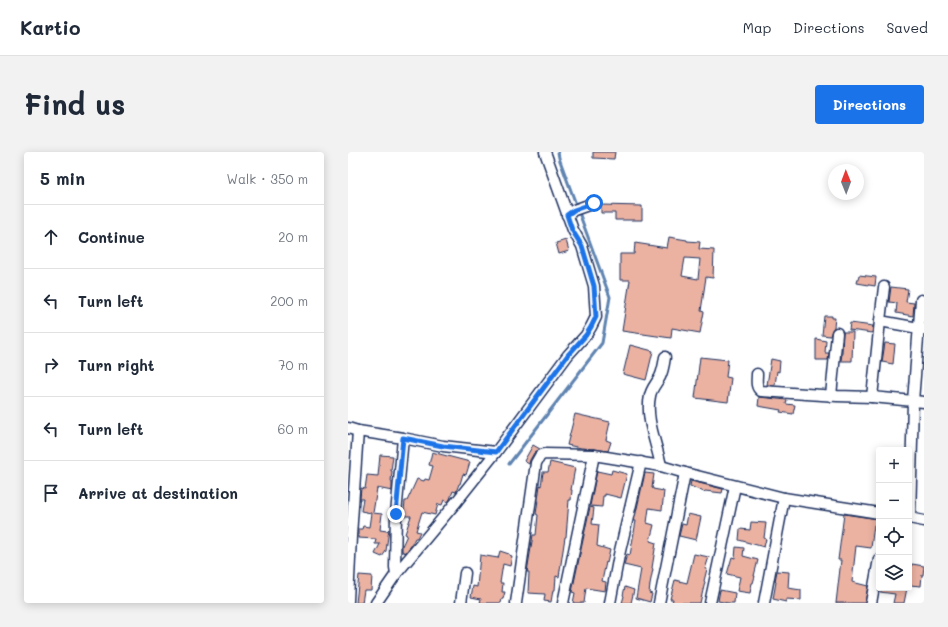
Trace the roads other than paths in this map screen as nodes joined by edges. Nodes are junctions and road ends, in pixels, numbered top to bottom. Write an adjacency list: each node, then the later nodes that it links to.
1 (545, 152): 3 (street)
2 (594, 203): 3 (street)
3 (574, 211): 17 (street)
4 (884, 287): 6 (street)
5 (922, 300): 7 (street)
6 (880, 321): 7 (street); 12 (street)
7 (922, 329): 13 (street)
8 (837, 333): 11 (street)
9 (665, 357): 20 (street)
10 (757, 374): 11 (street)
11 (831, 396): 12 (street)
12 (872, 397): 13 (street)
13 (913, 401): 14 (street); 22 (street)
14 (924, 402)
15 (353, 429): 16 (street); 31 (street)
16 (403, 438): 17 (street); 29 (street)
17 (496, 452): 29 (street)
18 (594, 455): 19 (street); 34 (street); 35 (street)
19 (641, 462): 20 (street); 36 (street)
20 (661, 466): 21 (street)
21 (685, 473): 23 (street); 37 (street)
22 (910, 483)
23 (734, 486): 24 (street); 38 (street)
24 (784, 498): 25 (street); 39 (street)
25 (876, 513)
26 (912, 519): 27 (street)
27 (924, 521)
28 (466, 573): 33 (street)
29 (396, 574): 32 (street)
30 (876, 576): 40 (street)
31 (348, 601)
32 (376, 603)
33 (461, 603)
34 (516, 603)
35 (563, 603)
36 (610, 603)
37 (659, 603)
38 (710, 603)
39 (764, 603)
40 (871, 603)

